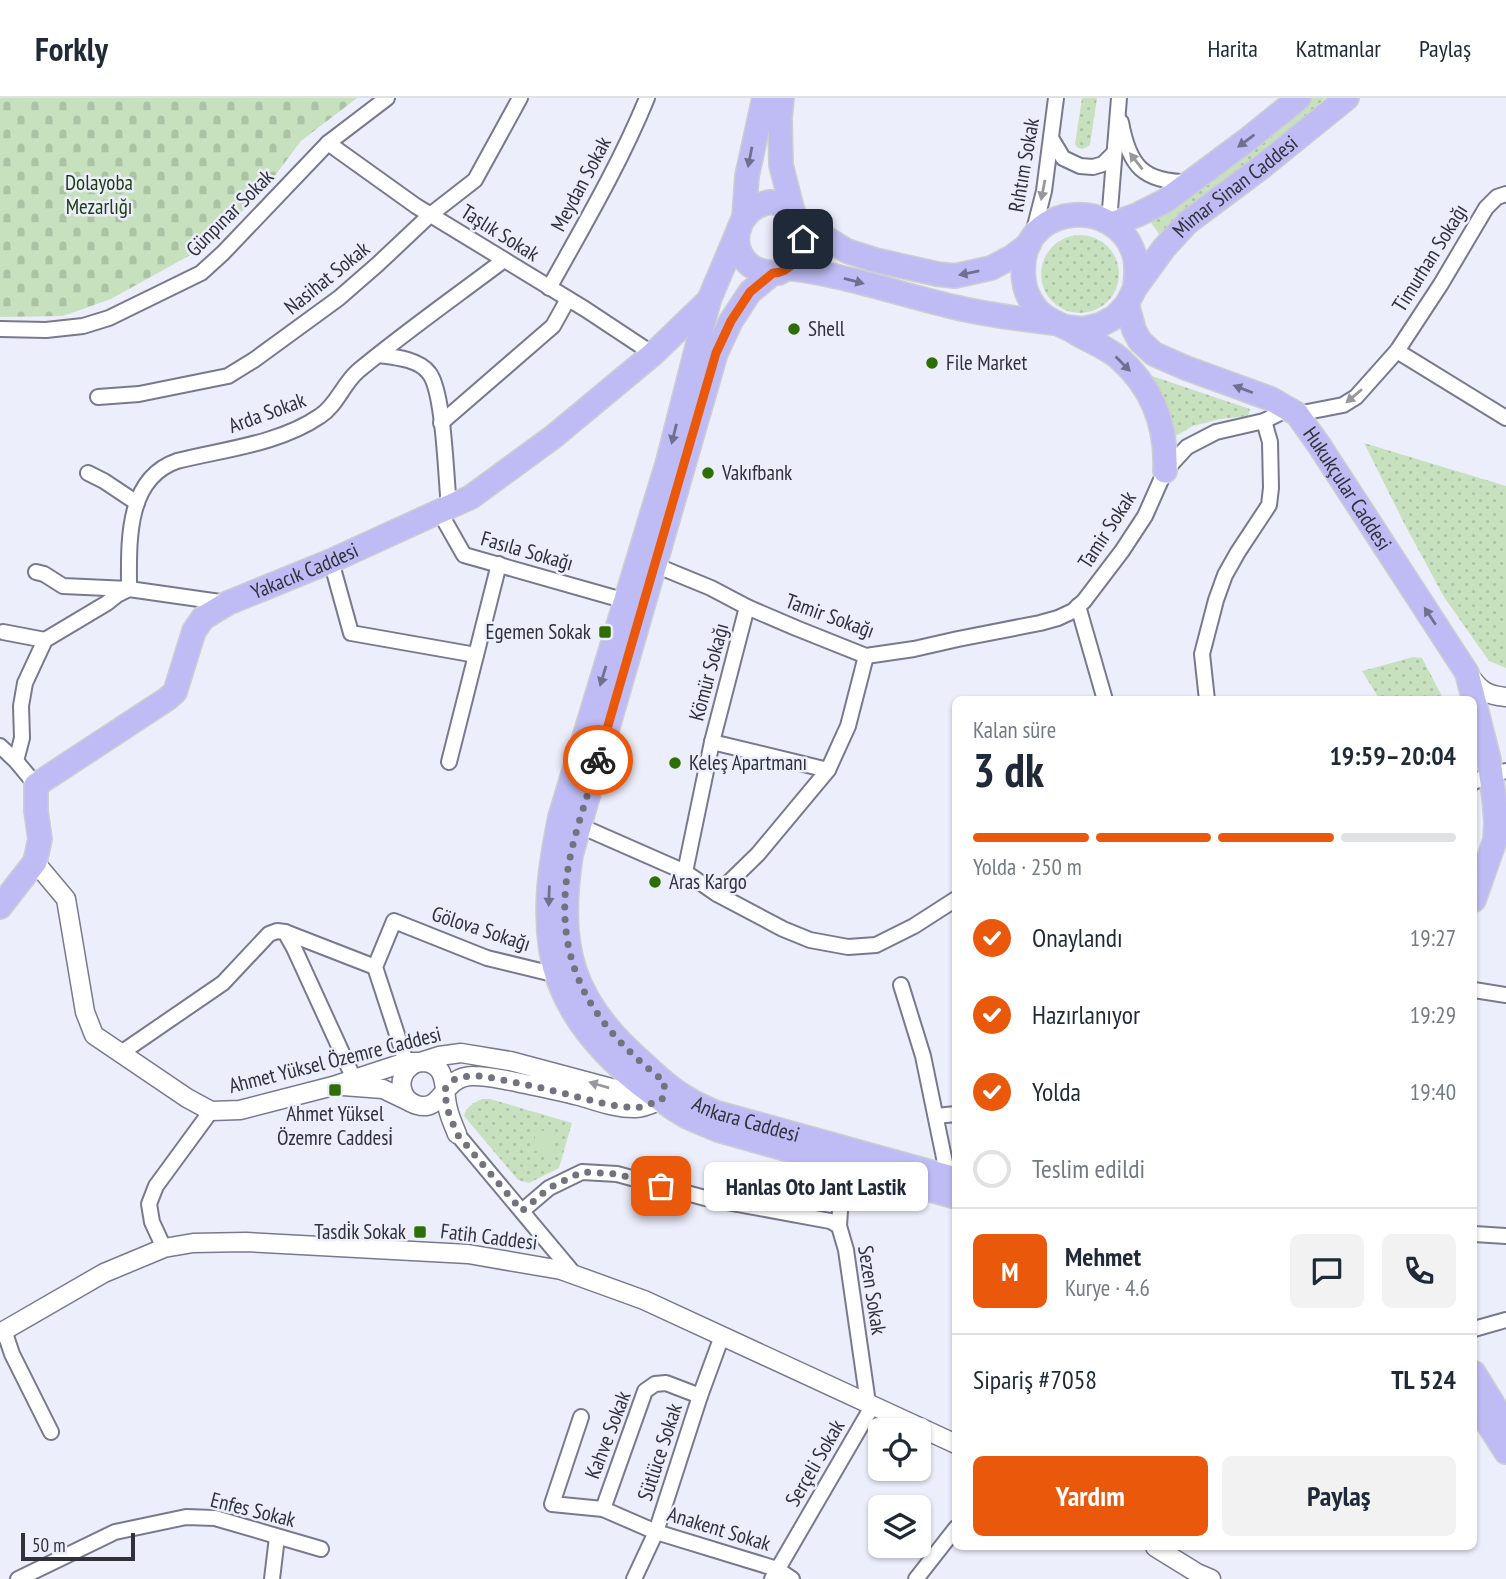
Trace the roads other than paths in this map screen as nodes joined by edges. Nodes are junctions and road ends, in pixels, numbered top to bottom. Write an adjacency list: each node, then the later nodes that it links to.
1 (387, 98): 11 (street, Günpınar Sokak)
2 (520, 98): 15 (street, Nasihat Sokak)
3 (647, 98): 22 (street, Meydan Sokak)
4 (764, 98): 17 (main road, Ankara Caddesi, one-way to 17)
5 (782, 98): 16 (main road, Ankara Caddesi)
6 (1056, 98): 10 (street, Rıhtım Sokak)
7 (1300, 98): 13 (main road, Mimar Sinan Caddesi, one-way to 13)
8 (1347, 98): 23 (main road, Mimar Sinan Caddesi)
9 (1118, 101): 12 (street); 13 (street, one-way to 9)
10 (1051, 138): 12 (street); 19 (street, Rıhtım Sokak, one-way to 19)
11 (328, 143): 15 (street, Taşlık Sokak); 27 (street, Günpınar Sokak)
12 (1114, 153): 18 (street)
13 (1189, 182): 18 (main road, Mimar Sinan Caddesi)
14 (1506, 194): 28 (street, Timurhan Sokağı)
15 (430, 215): 20 (street, Taşlık Sokak); 32 (street, Nasihat Sokak)
16 (797, 217): 17 (main road); 19 (main road, one-way to 16); 21 (main road, Ankara Caddesi)
17 (741, 223): 21 (main road); 25 (main road, Ankara Caddesi)
18 (1110, 223): 19 (main road); 23 (main road, Hukukçular Caddesi)
19 (1031, 241): 26 (main road)
20 (503, 260): 22 (street, Taşlık Sokak); 30 (street, Arda Sokak)
21 (779, 271): 26 (main road, one-way to 26); 43 (main road, Ankara Caddesi)
22 (549, 288): 24 (street, Taşlık Sokak)
23 (1131, 296): 26 (main road); 33 (main road, Hukukçular Caddesi, one-way to 23)
24 (568, 299): 29 (street, Taşlık Sokak); 36 (street)
25 (709, 300): 29 (main road, Yakacık Caddesi); 31 (main road, Ankara Caddesi)
26 (1060, 325): 37 (main road, one-way to 37)
27 (0, 329)
28 (1396, 351): 33 (street, Timurhan Sokağı, one-way to 33); 34 (street)
29 (653, 354): 31 (main road); 40 (main road, Yakacık Caddesi)
30 (379, 355): 36 (street); 39 (street, Arda Sokak)
31 (691, 368): 46 (main road, Ankara Caddesi, one-way to 46)
32 (98, 397)
33 (1292, 412): 35 (street, Tamir Sokak); 54 (main road, Hukukçular Caddesi, one-way to 33)
34 (1506, 418)
35 (1264, 421): 37 (street, Tamir Sokak); 56 (street)
36 (441, 423): 40 (street)
37 (1165, 471): 48 (street, Tamir Sokak)
38 (88, 473): 39 (street)
39 (137, 503): 45 (street, Arda Sokak)
40 (444, 509): 41 (main road, Yakacık Caddesi); 42 (street, Fasıla Sokağı)
41 (331, 561): 47 (main road, Yakacık Caddesi); 52 (street)
42 (499, 564): 46 (street, Fasıla Sokağı); 52 (street)
43 (655, 565): 49 (street, Tamir Sokağı); 68 (main road, Ankara Caddesi)
44 (36, 572): 45 (street)
45 (129, 589): 47 (street); 51 (street)
46 (626, 601): 78 (main road, Ankara Caddesi, one-way to 78)
47 (228, 603): 66 (main road, Yakacık Caddesi)
48 (1078, 606): 53 (street, Tamir Sokağı); 55 (street)
49 (747, 607): 53 (street, Tamir Sokağı); 60 (street, Kömür Sokağı)
50 (3, 632): 51 (street)
51 (45, 639): 62 (street)
52 (476, 655): 63 (street)
53 (866, 656): 64 (street)
54 (1467, 673): 57 (main road, Hukukçular Caddesi); 58 (street, Hukukçular Caddesi)
55 (1104, 696)
56 (1207, 696)
57 (1472, 696)
58 (1506, 697)
59 (1477, 722): 65 (main road, Hukukçular Caddesi)
60 (712, 742): 64 (street); 71 (street, Kömür Sokağı)
61 (0, 746): 62 (street)
62 (16, 761): 66 (street)
63 (449, 762)
64 (828, 770): 73 (street)
65 (1487, 770): 69 (main road, Hukukçular Caddesi)
66 (36, 785): 70 (main road)
67 (1506, 819): 69 (street, Hukukçular Caddesi)
68 (579, 825): 71 (street); 87 (main road, Ankara Caddesi)
69 (1496, 841): 72 (main road, Hukukçular Caddesi)
70 (35, 862): 75 (main road); 82 (street, Ahmet Yüksel Özemre Caddesi)
71 (685, 872): 73 (street)
72 (1477, 892)
73 (717, 894): 74 (street)
74 (952, 902)
75 (0, 907)
76 (285, 932): 77 (street); 82 (street); 84 (street)
77 (375, 967): 78 (street, Gölova Sokağı); 83 (street)
78 (557, 975): 87 (main road, Ankara Caddesi)
79 (901, 985): 91 (street)
80 (1477, 990): 81 (street)
81 (1506, 995)
82 (121, 1053): 89 (street, Ahmet Yüksel Özemre Caddesi)
83 (413, 1062): 84 (street, Ahmet Yüksel Özemre Caddesi); 86 (street); 87 (street, Ahmet Yüksel Özemre Caddesi, one-way to 83); 88 (street)
84 (354, 1079): 85 (street, Ahmet Yüksel Özemre Caddesi)
85 (333, 1086): 88 (street); 89 (street, Ahmet Yüksel Özemre Caddesi)
86 (444, 1090): 87 (street); 88 (street); 92 (street)
87 (657, 1090): 93 (main road, Ankara Caddesi); 95 (main road, Ankara Caddesi)
88 (415, 1105): 92 (street)
89 (211, 1111): 101 (street)
90 (952, 1114): 91 (street)
91 (936, 1116): 94 (street)
92 (457, 1134): 97 (street)
93 (843, 1165): 96 (main road, Ankara Caddesi); 98 (street)
94 (952, 1180)
95 (952, 1184)
96 (952, 1184)
97 (522, 1211): 98 (street, Sezen Sokak); 102 (street)
98 (839, 1226): 109 (street, Sezen Sokak)
99 (1477, 1234): 100 (street)
100 (1506, 1236)
101 (164, 1248): 102 (street, Fatih Caddesi); 105 (street, Fatih Caddesi)
102 (575, 1275): 106 (street, Fatih Caddesi)
103 (1506, 1320): 104 (street)
104 (1477, 1328)
105 (2, 1331): 113 (street)
106 (722, 1336): 108 (street, Sütlüce Sokak); 109 (street, Fatih Caddesi)
107 (1477, 1378): 112 (main road)
108 (700, 1396): 116 (street, Kahve Sokak); 117 (street, Sütlüce Sokak)
109 (870, 1404): 114 (street, Fatih Caddesi); 122 (street, Serçeli Sokak)
110 (1477, 1406): 115 (main road)
111 (581, 1417): 116 (street, Anakent Sokak)
112 (1506, 1425)
113 (51, 1432)
114 (952, 1442)
115 (1506, 1452)
116 (603, 1509): 117 (street, Anakent Sokak)
117 (656, 1532): 122 (street, Anakent Sokak); 125 (street, Sütlüce Sokak)
118 (952, 1533): 127 (street)
119 (277, 1537): 120 (street, Enfes Sokak); 123 (street, Enfes Sokak); 124 (street)
120 (321, 1549)
121 (1159, 1550): 128 (street)
122 (775, 1574): 126 (street, Anakent Sokak)
123 (18, 1579)
124 (272, 1579)
125 (634, 1579)
126 (792, 1579)
127 (916, 1579)
128 (1211, 1579)

